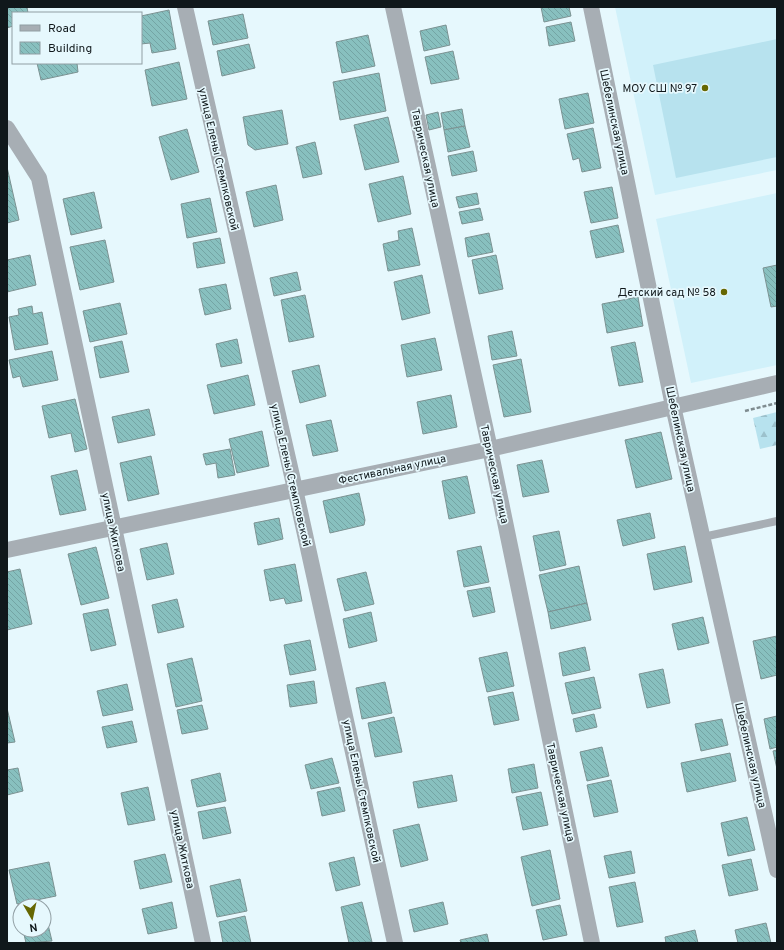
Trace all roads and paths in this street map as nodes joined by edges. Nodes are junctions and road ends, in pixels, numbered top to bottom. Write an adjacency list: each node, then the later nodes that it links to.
1 (185, 7): 8 (street, улица Елены Стемпковской)
2 (393, 7): 7 (street, Таврическая улица)
3 (592, 7): 6 (street, Шебелинская улица)
4 (7, 128): 10 (street, улица Житкова)
5 (777, 383): 6 (street, Фестивальная улица)
6 (673, 406): 7 (street, Фестивальная улица); 11 (street, Шебелинская улица)
7 (490, 449): 8 (street, Фестивальная улица); 16 (street, Таврическая улица)
8 (295, 489): 10 (street, Фестивальная улица); 15 (street, улица Елены Стемпковской)
9 (777, 521): 11 (lane)
10 (113, 526): 12 (street, Фестивальная улица); 14 (street, улица Житкова)
11 (703, 537): 13 (street, Шебелинская улица)
12 (7, 550)
13 (777, 870)
14 (203, 943)
15 (395, 943)
16 (592, 943)

